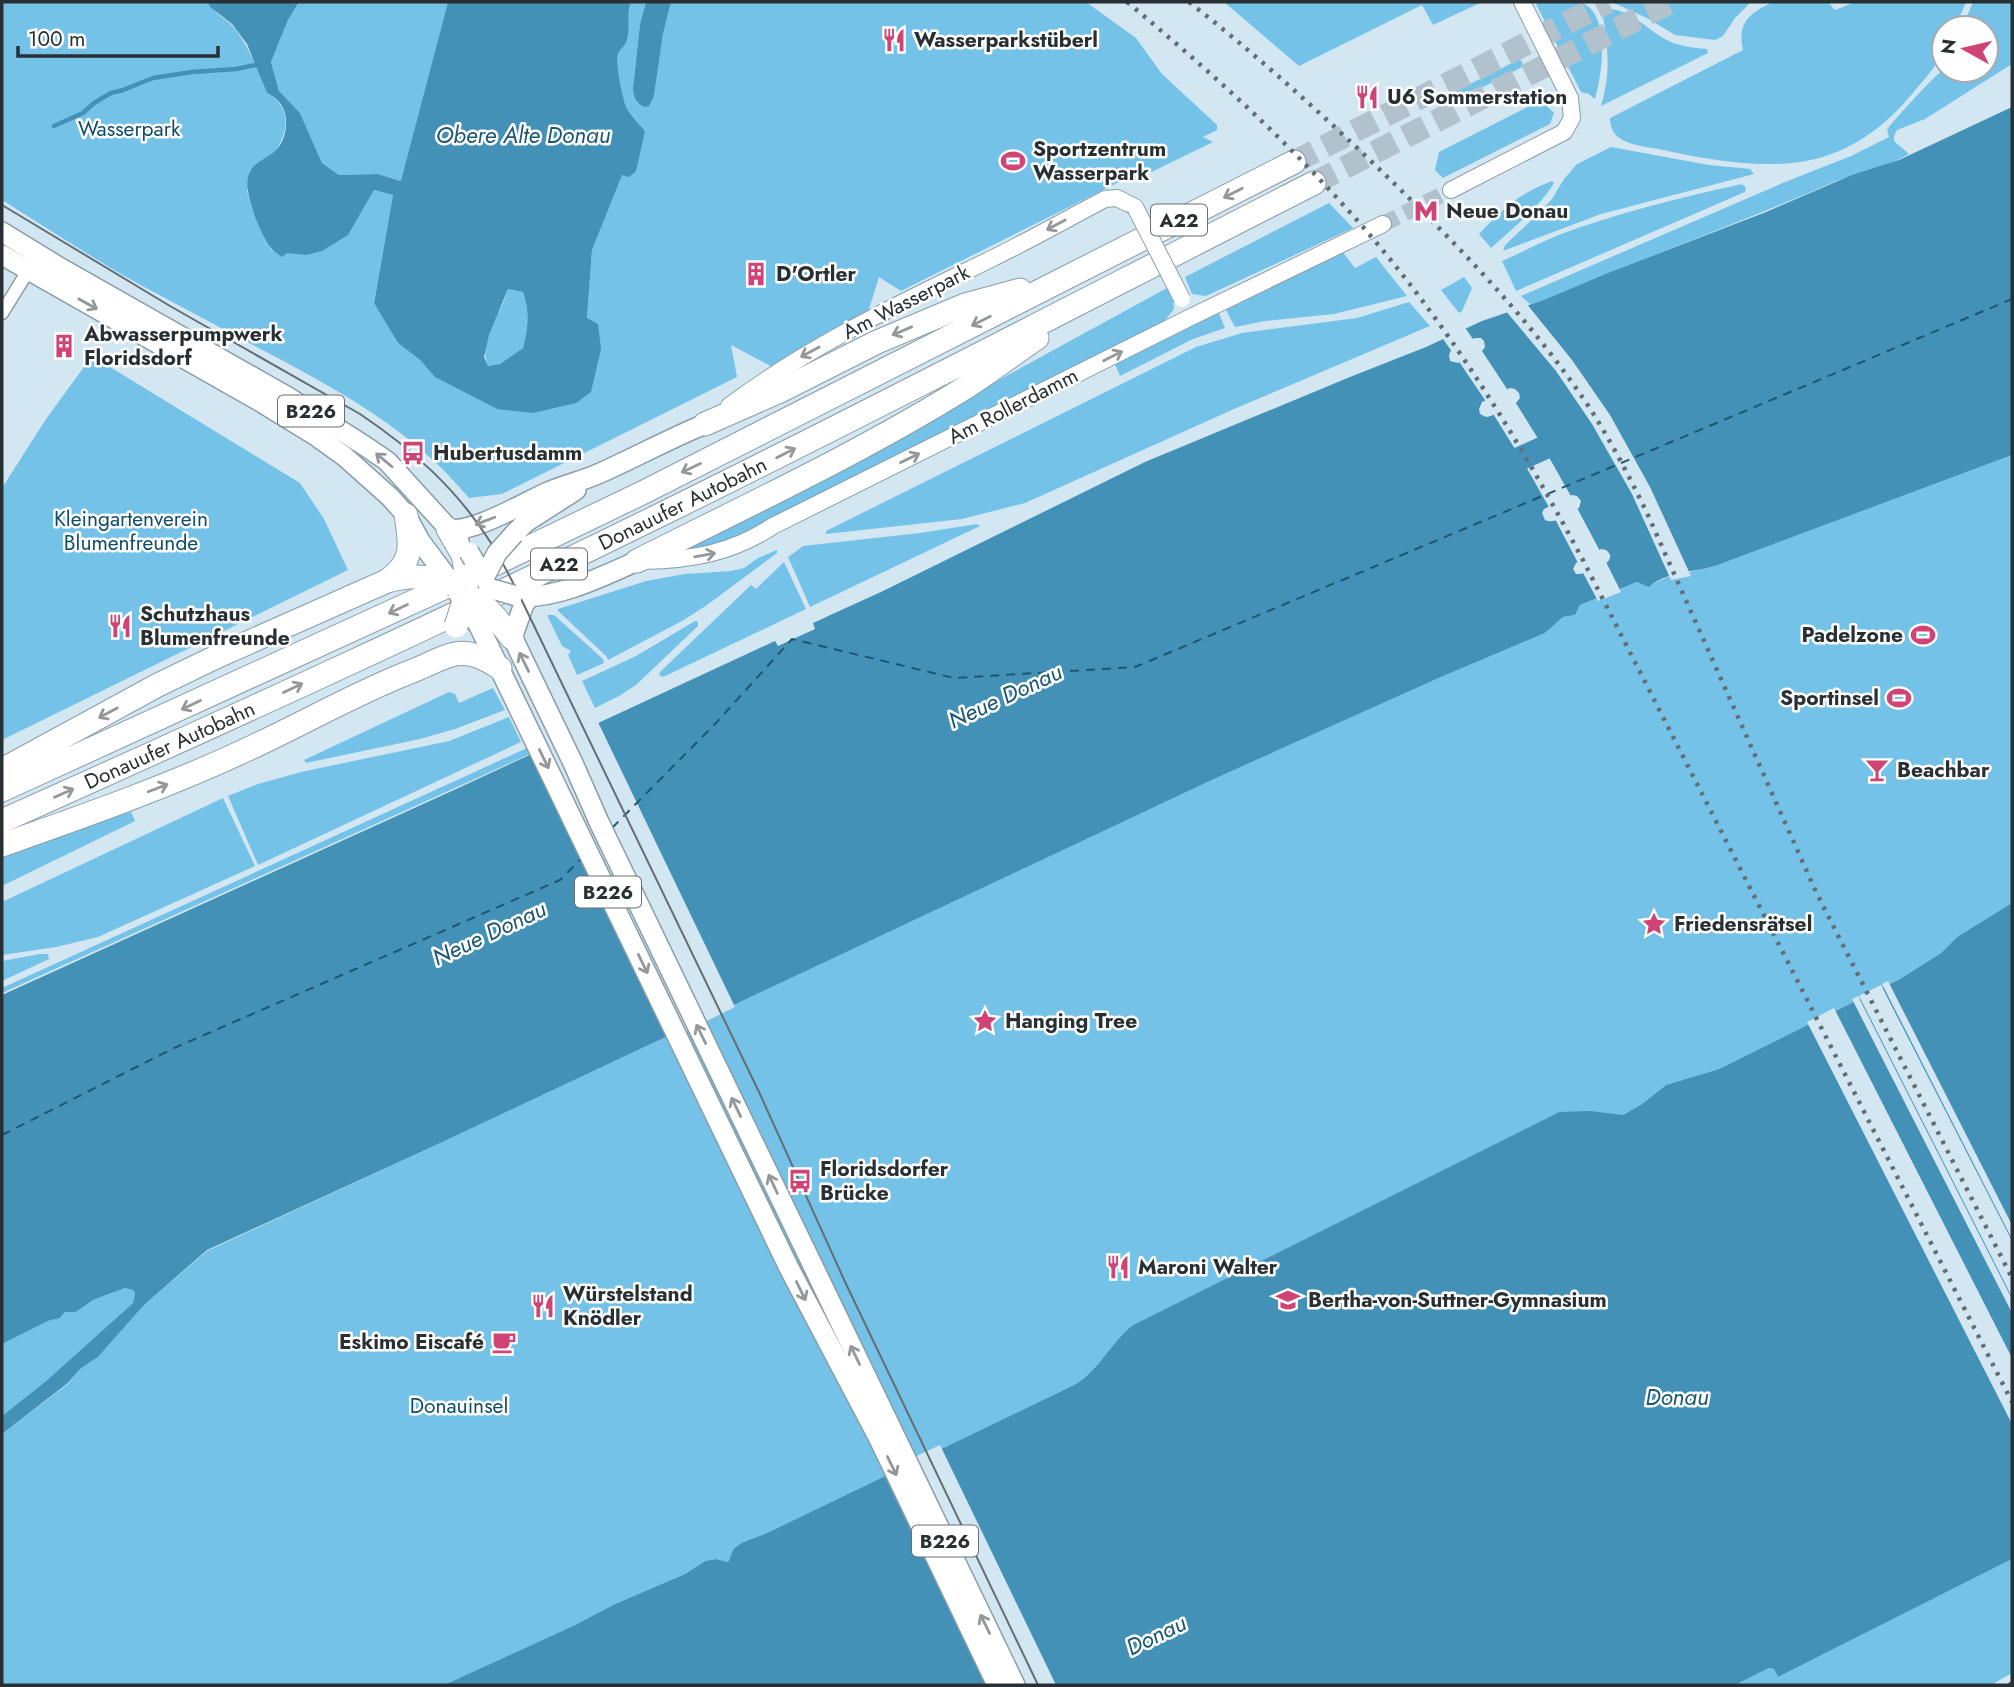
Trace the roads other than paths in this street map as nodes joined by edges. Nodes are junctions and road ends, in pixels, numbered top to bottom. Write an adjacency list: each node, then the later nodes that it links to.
1 (1522, 2): 4 (street)
2 (1294, 162): 9 (highway, Donauufer Autobahn / A22, one-way to 9)
3 (1314, 183): 10 (highway, Donauufer Autobahn / A22)
4 (1451, 190)
5 (1383, 224): 12 (street, Am Rollerdamm)
6 (2, 232): 8 (main road, B226)
7 (2, 255): 8 (main road, B226)
8 (33, 263): 11 (street); 15 (main road, B226, one-way to 15); 16 (main road, B226, one-way to 8)
9 (1064, 279): 13 (highway, one-way to 13); 26 (highway, Donauufer Autobahn / A22, one-way to 26)
10 (1107, 289): 17 (highway); 27 (highway, Donauufer Autobahn / A22, one-way to 10)
11 (2, 313)
12 (1191, 317): 13 (street, Am Wasserpark, one-way to 13, bridge); 17 (street, Am Rollerdamm, one-way to 12)
13 (705, 424): 14 (main road)
14 (597, 475): 16 (main road, one-way to 16); 18 (main road, bridge)
15 (406, 515): 18 (main road); 19 (highway)
16 (448, 529): 18 (highway)
17 (637, 561): 20 (main road)
18 (464, 578): 19 (highway); 20 (main road, bridge); 21 (highway, bridge); 24 (highway, bridge)
19 (387, 581): 25 (highway, one-way to 25)
20 (533, 598): 22 (main road)
21 (489, 625): 22 (highway); 23 (main road, B226)
22 (512, 638): 29 (main road, B226, one-way to 22)
23 (500, 668): 24 (highway); 29 (main road, B226, one-way to 29)
24 (396, 677): 28 (highway, one-way to 24)
25 (2, 770)
26 (2, 790)
27 (2, 821)
28 (2, 845)
29 (869, 1401): 30 (main road, B226, one-way to 30); 31 (main road, B226, one-way to 29)
30 (997, 1685)
31 (1015, 1685)

